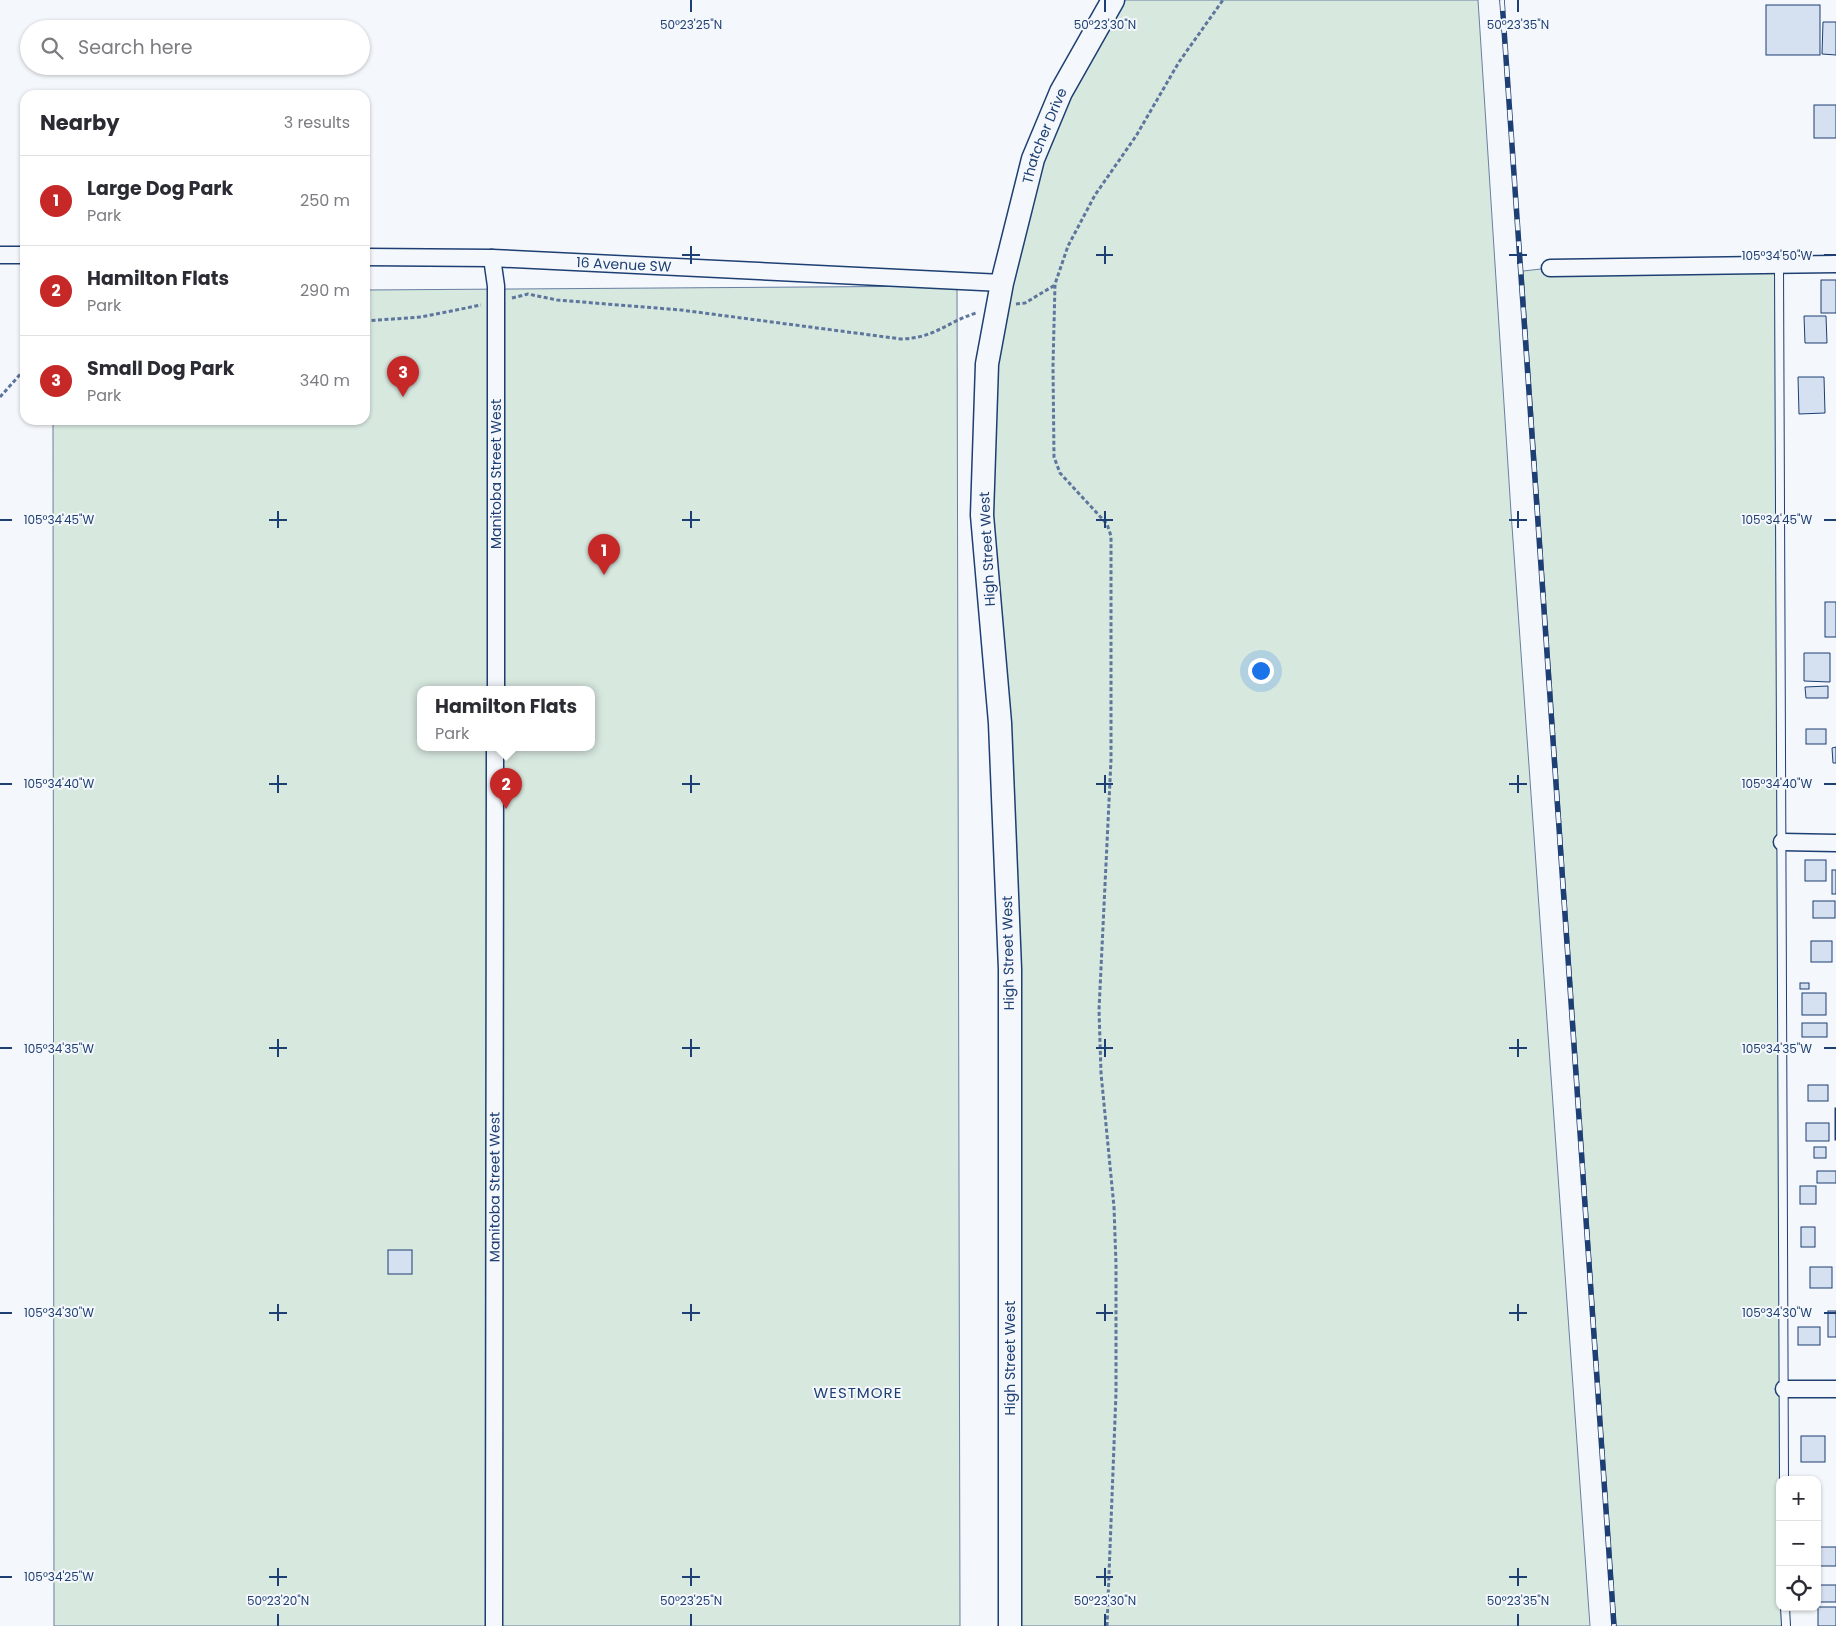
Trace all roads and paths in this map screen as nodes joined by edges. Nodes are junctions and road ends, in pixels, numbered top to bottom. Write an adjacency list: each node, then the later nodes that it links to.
1 (1113, 0): 10 (main road, Thatcher Drive)
2 (1223, 0): 11 (path)
3 (0, 255): 4 (street)
4 (20, 255)
5 (370, 257): 6 (street, 16 Avenue SW)
6 (492, 258): 10 (street, 16 Avenue SW); 12 (street, Manitoba Street West)
7 (1836, 264): 8 (street)
8 (1779, 265): 9 (street); 19 (lane)
9 (1550, 268)
10 (1002, 283): 13 (main road, High Street West)
11 (1055, 284): 13 (path); 27 (path)
12 (496, 302): 13 (path); 14 (path); 17 (street, Manitoba Street West)
13 (998, 306): 26 (main road, High Street West)
14 (370, 321)
15 (20, 375): 16 (path)
16 (0, 397)
17 (496, 686)
18 (496, 751): 25 (street, Manitoba Street West)
19 (1782, 842): 20 (street); 22 (lane)
20 (1836, 843)
21 (1836, 1389): 22 (street)
22 (1784, 1390): 23 (lane)
23 (1784, 1476)
24 (1785, 1611): 28 (lane)
25 (494, 1626)
26 (1010, 1626)
27 (1107, 1626)
28 (1786, 1626)

